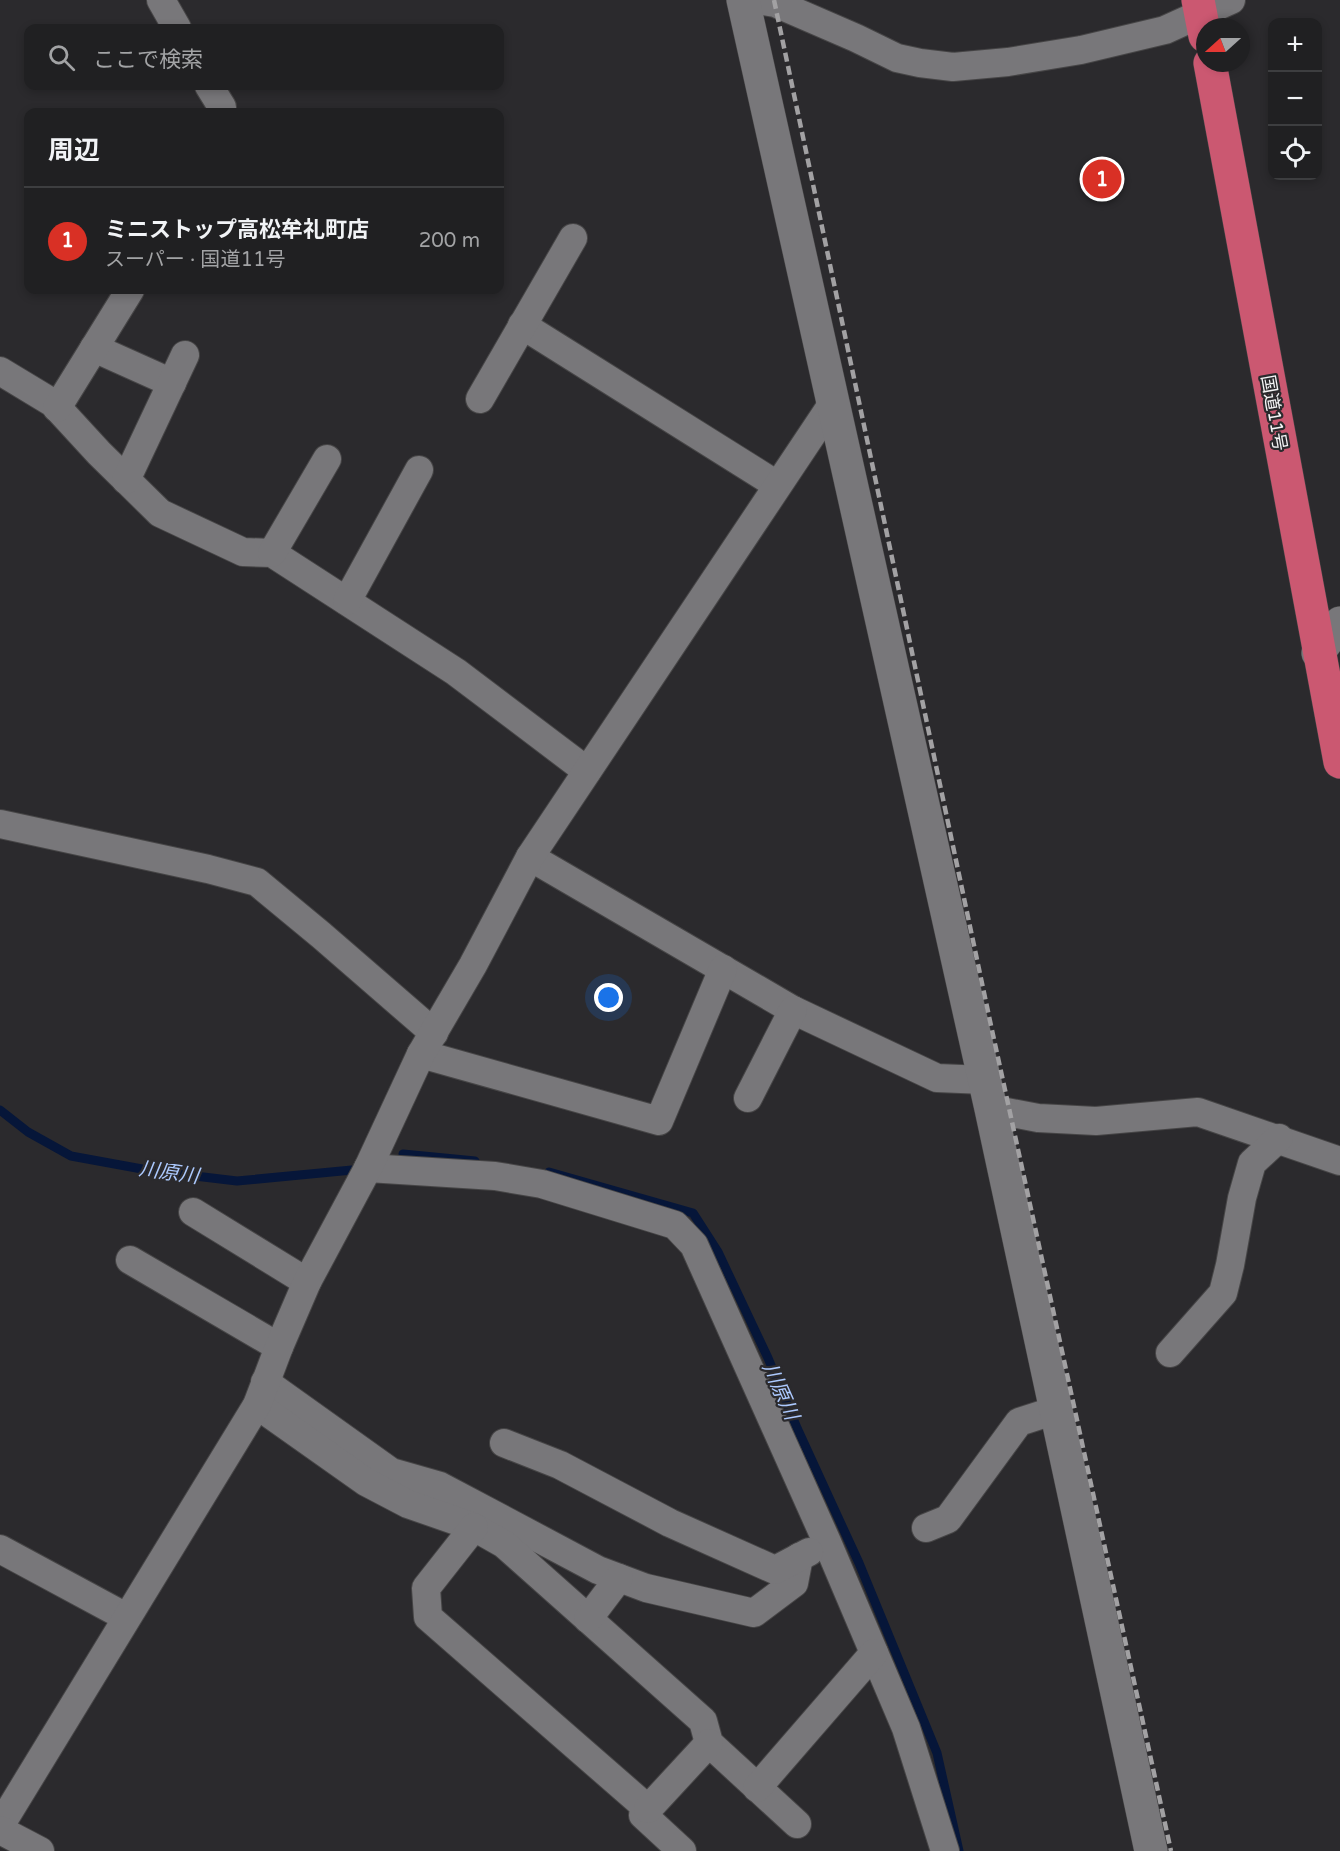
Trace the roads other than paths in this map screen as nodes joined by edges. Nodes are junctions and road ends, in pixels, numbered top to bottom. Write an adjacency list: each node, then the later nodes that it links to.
1 (161, 0): 6 (street)
2 (743, 0): 18 (street)
3 (758, 0): 5 (street)
4 (1231, 0): 5 (street)
5 (1202, 17)
6 (175, 24)
7 (1212, 72): 27 (highway, 国道11号)
8 (211, 90): 9 (street)
9 (222, 108)
10 (573, 238): 12 (street)
11 (128, 294): 13 (street)
12 (522, 325): 17 (street); 23 (street)
13 (94, 348): 16 (street); 19 (street)
14 (185, 355): 16 (street)
15 (0, 371): 19 (street)
16 (172, 383): 22 (street)
17 (480, 399)
18 (833, 403): 23 (street); 35 (street)
19 (57, 408): 22 (street)
20 (327, 459): 24 (street)
21 (419, 470): 25 (street)
22 (126, 480): 24 (street)
23 (777, 485): 29 (street)
24 (272, 553): 25 (street)
25 (347, 601): 29 (street)
26 (1340, 623): 27 (street)
27 (1318, 653): 28 (highway, 国道11号)
28 (1340, 762)
29 (587, 771): 31 (street)
30 (0, 824): 34 (street)
31 (530, 856): 32 (street); 34 (street)
32 (723, 969): 33 (street); 34 (street)
33 (793, 1010): 35 (street); 36 (street)
34 (428, 1043): 39 (street)
35 (988, 1094): 37 (street); 46 (street)
36 (748, 1098)
37 (1279, 1138): 38 (street); 44 (street)
38 (1340, 1161)
39 (368, 1168): 42 (street); 50 (street)
40 (193, 1212): 42 (street)
41 (130, 1260): 43 (street)
42 (307, 1282): 43 (street)
43 (279, 1347): 45 (street)
44 (1170, 1353)
45 (261, 1394): 48 (street); 53 (street); 54 (street)
46 (1056, 1410): 49 (street); 65 (street)
47 (504, 1443): 52 (street)
48 (474, 1527): 55 (street); 59 (street)
49 (926, 1528)
50 (827, 1542): 52 (street); 56 (street)
51 (0, 1549): 54 (street)
52 (799, 1557): 53 (street)
53 (619, 1578): 55 (street)
54 (126, 1617): 61 (street)
55 (588, 1619): 57 (street)
56 (874, 1653): 58 (street); 64 (street)
57 (709, 1743): 58 (street); 59 (street)
58 (757, 1788): 60 (street)
59 (648, 1809): 63 (street)
60 (797, 1824)
61 (0, 1828): 62 (street)
62 (40, 1851)
63 (682, 1851)
64 (945, 1851)
65 (1151, 1851)

